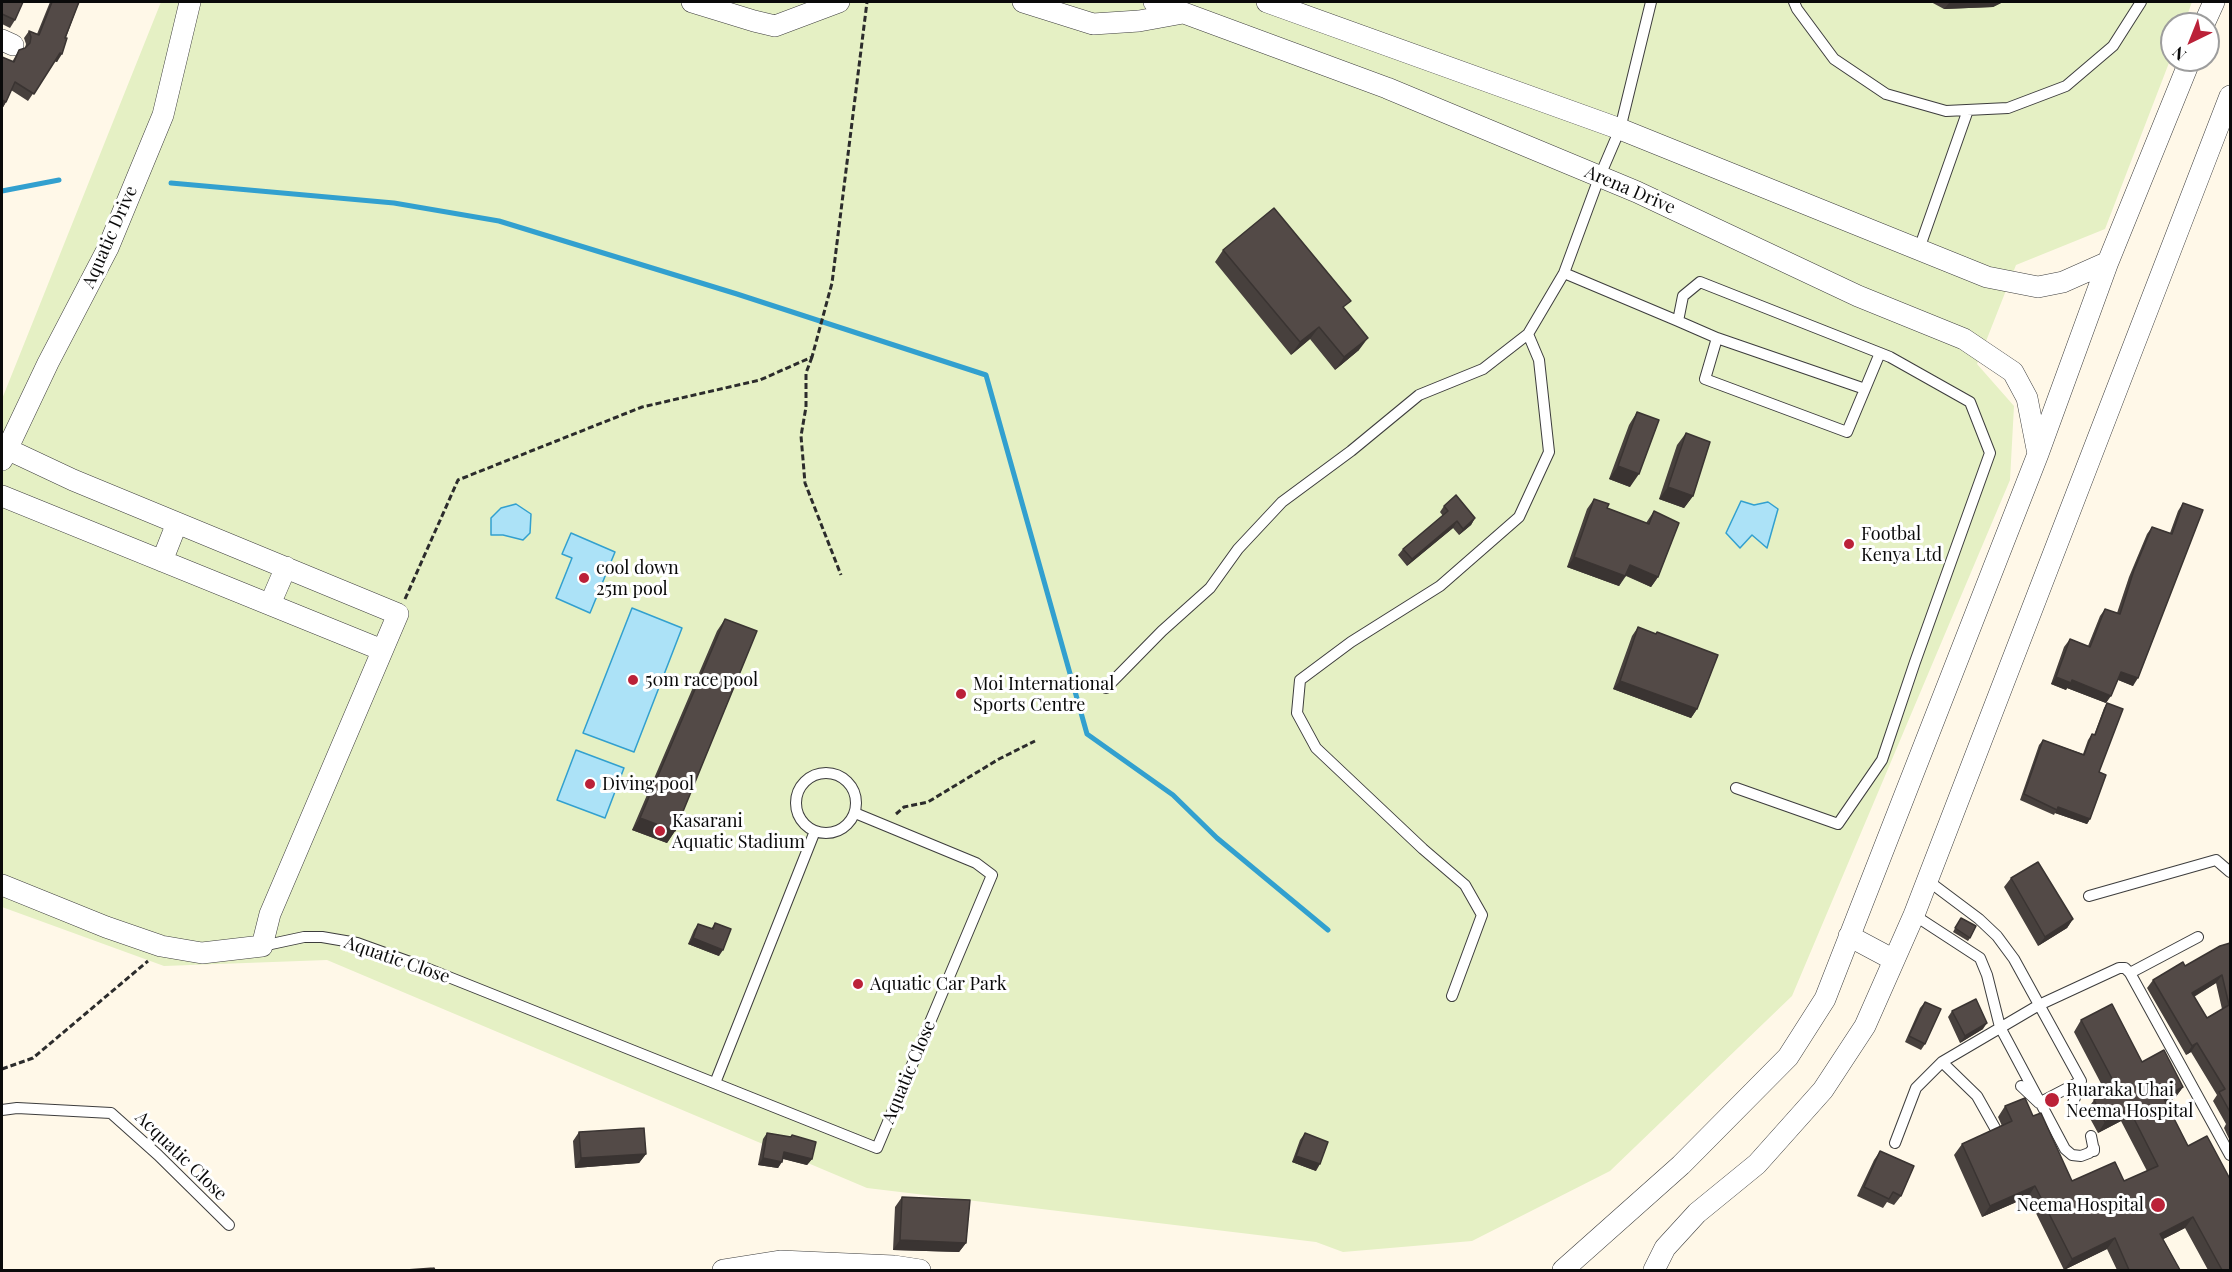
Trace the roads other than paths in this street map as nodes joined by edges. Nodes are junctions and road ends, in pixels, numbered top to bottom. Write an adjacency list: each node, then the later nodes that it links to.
1 (190, 2): 25 (street, Aquatic Drive)
2 (692, 2): 3 (street)
3 (839, 2)
4 (1023, 2): 10 (street)
5 (1154, 2): 10 (street, Arena Drive)
6 (1267, 2): 14 (street)
7 (1651, 2): 14 (lane)
8 (1794, 2): 13 (lane)
9 (2140, 2): 13 (lane)
10 (1184, 13): 15 (street, Arena Drive)
11 (2185, 72): 17 (street)
12 (2230, 96): 37 (street)
13 (1968, 110): 16 (lane)
14 (1620, 129): 15 (lane); 16 (street)
15 (1599, 178): 18 (lane); 24 (street, Arena Drive)
16 (1919, 249): 17 (street)
17 (2108, 262): 24 (street)
18 (1564, 273): 19 (lane); 20 (lane)
19 (1678, 321): 21 (lane); 22 (lane)
20 (1528, 334): 32 (lane); 46 (lane)
21 (1717, 338): 23 (lane); 23 (lane)
22 (1880, 353): 23 (lane); 33 (lane)
23 (1865, 389)
24 (2038, 454): 41 (street)
25 (4, 455): 27 (street)
26 (2, 496): 28 (street)
27 (177, 523): 28 (street); 29 (street)
28 (162, 561): 30 (street)
29 (286, 567): 30 (street); 31 (street)
30 (270, 604): 31 (street)
31 (382, 650): 43 (street)
32 (1106, 688)
33 (1736, 788)
34 (855, 813): 35 (lane); 35 (lane); 51 (lane, Aquatic Close)
35 (815, 831): 51 (lane)
36 (2230, 872): 39 (lane)
37 (1927, 880): 40 (street); 47 (lane)
38 (2, 885): 43 (street, Aquatic Close)
39 (2089, 896)
40 (1914, 915): 44 (street); 48 (lane)
41 (1850, 936): 44 (street); 64 (street)
42 (2198, 937): 45 (lane)
43 (262, 946): 51 (lane, Aquatic Close)
44 (1894, 960): 65 (street)
45 (2130, 973): 47 (lane); 59 (lane)
46 (1452, 996)
47 (2039, 1005): 48 (lane); 50 (lane)
48 (2000, 1027): 49 (lane); 53 (lane)
49 (1942, 1062): 56 (lane); 58 (lane)
50 (2081, 1081): 53 (lane); 54 (lane)
51 (715, 1083)
52 (2021, 1086): 53 (lane)
53 (2039, 1103): 57 (lane)
54 (2073, 1103)
55 (2, 1110): 60 (lane, Acquatic Close)
56 (1995, 1128)
57 (2091, 1136)
58 (1895, 1143)
59 (2230, 1155)
60 (229, 1225)
61 (776, 1266): 62 (street); 63 (street)
62 (723, 1270)
63 (920, 1270)
64 (1563, 1270)
65 (1654, 1270)

